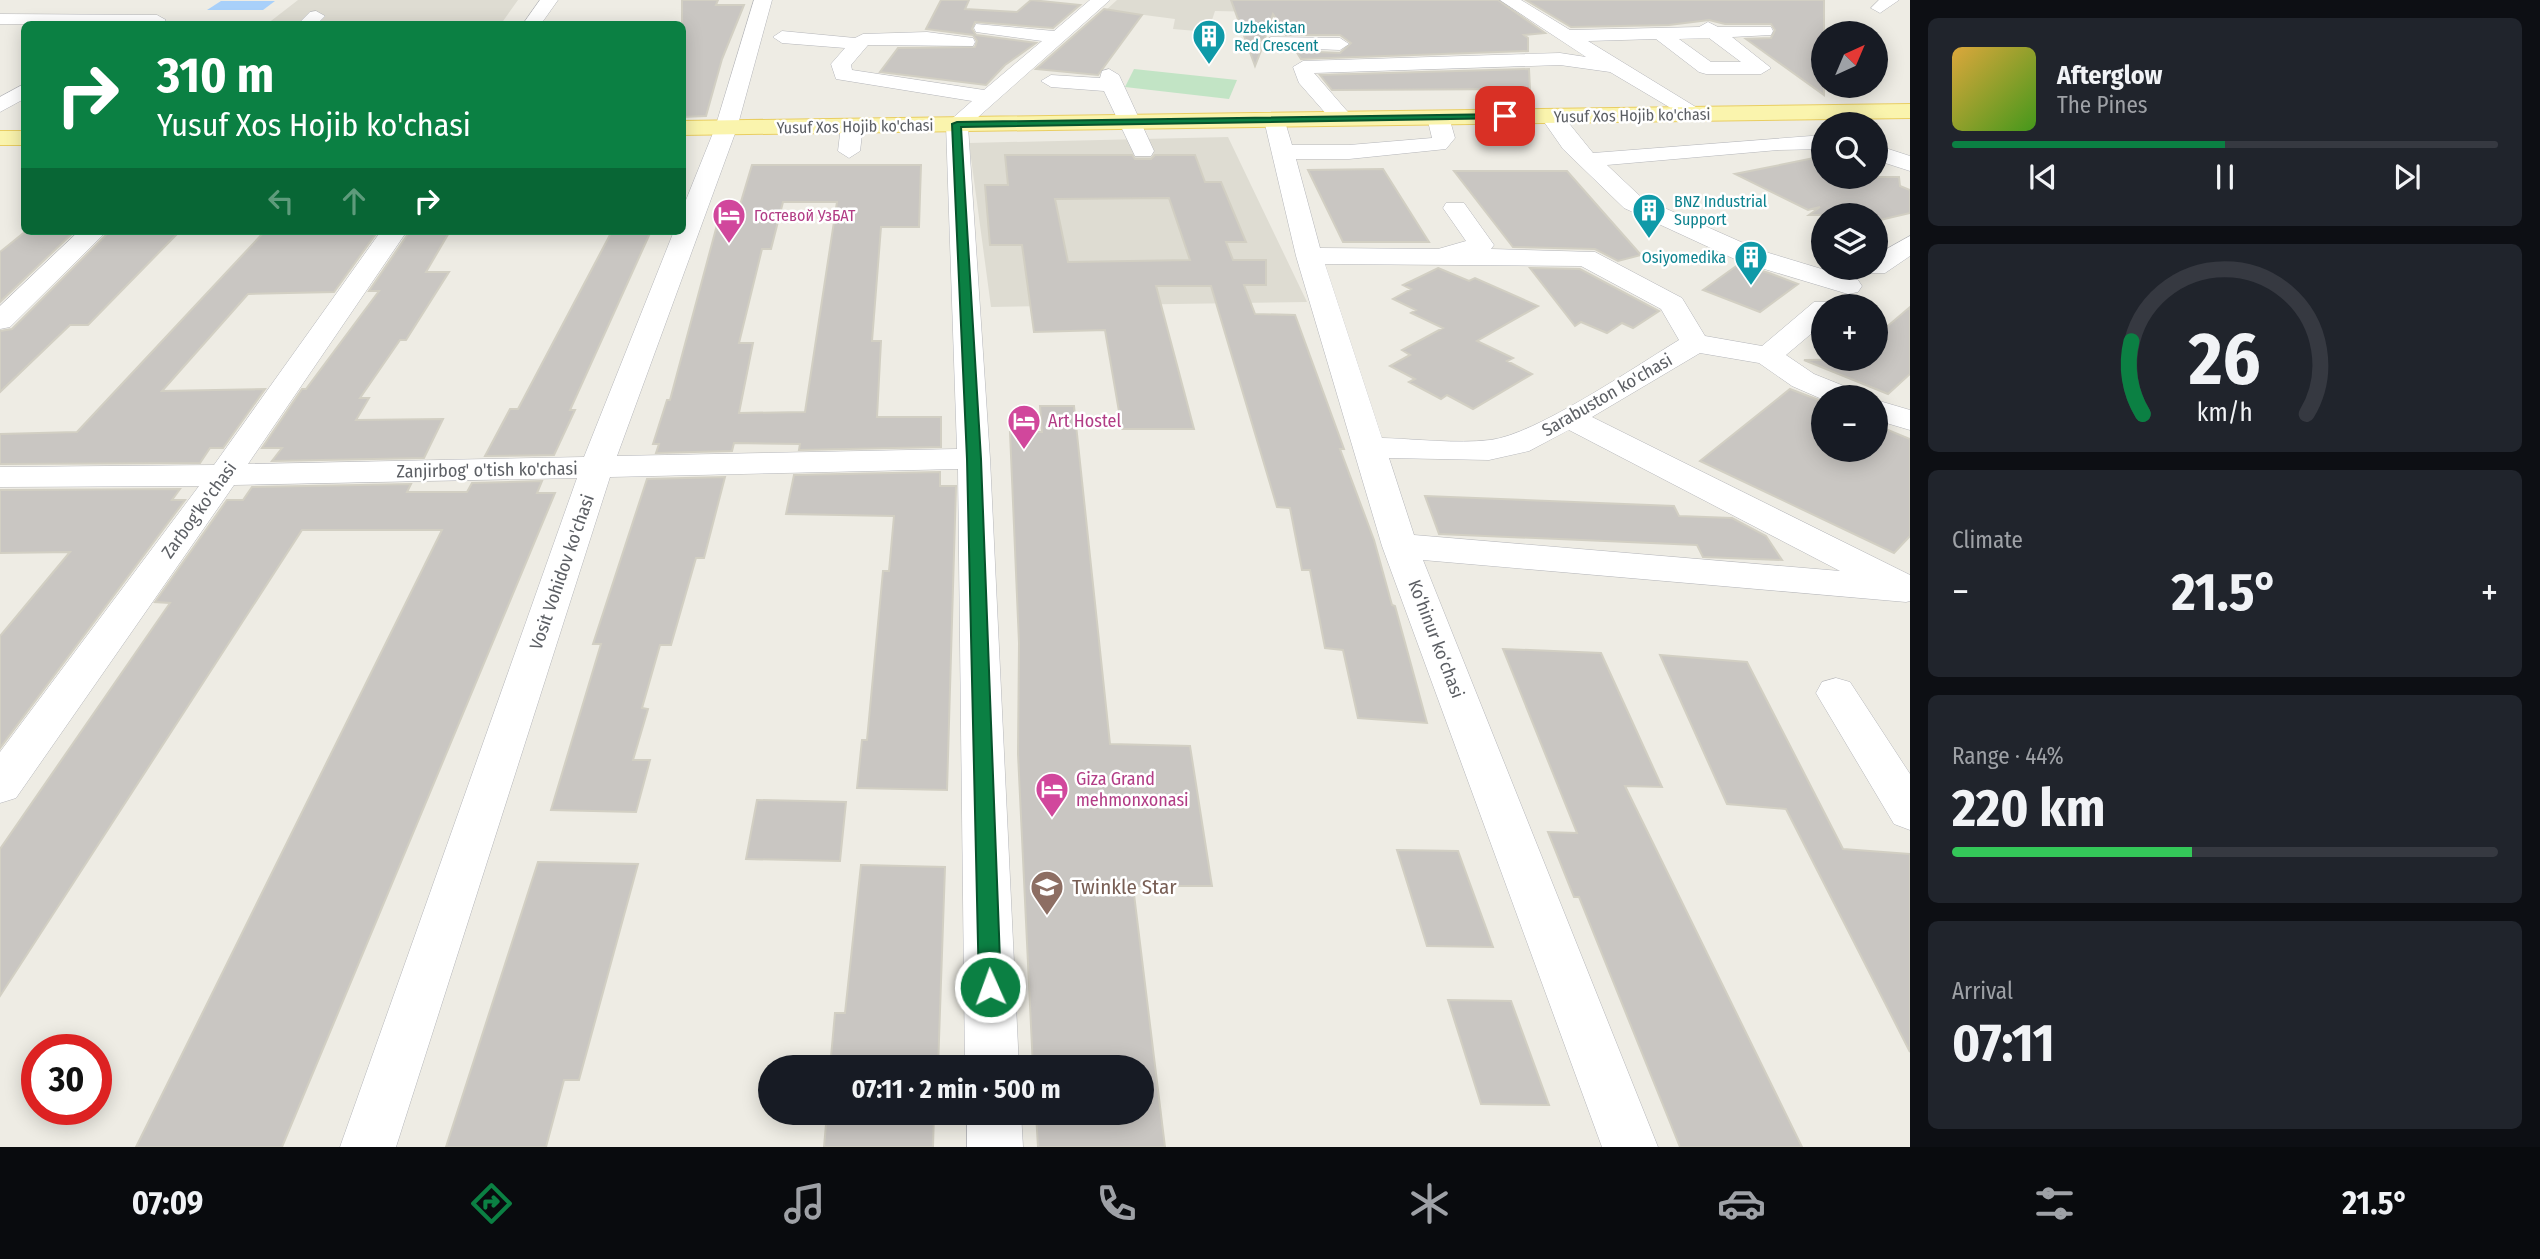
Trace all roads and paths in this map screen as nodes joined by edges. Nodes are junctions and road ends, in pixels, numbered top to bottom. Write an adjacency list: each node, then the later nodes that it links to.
1 (549, 0): 7 (street)
2 (763, 0): 38 (street, Vosit Vohidov ko'chasi)
3 (1101, 0): 13 (street)
4 (1509, 0): 14 (street)
5 (0, 19): 6 (street)
6 (157, 20)
7 (533, 21)
8 (1763, 22): 10 (street)
9 (983, 28): 13 (street)
10 (1702, 30): 11 (street); 11 (street)
11 (1658, 32): 14 (street)
12 (782, 37): 18 (street)
13 (1059, 37): 23 (street)
14 (1570, 37): 17 (street); 20 (street)
15 (965, 42): 18 (street)
16 (1271, 43): 19 (street)
17 (1450, 43)
18 (860, 44): 23 (street)
19 (1355, 44)
20 (1617, 67): 28 (street); 31 (street)
21 (1051, 81): 33 (street)
22 (21, 92): 24 (street)
23 (989, 97): 34 (street)
24 (0, 106)
25 (1910, 111): 27 (main road, Yusuf Xos Hojib ko'chasi)
26 (1811, 112): 28 (main road, Yusuf Xos Hojib ko'chasi)
27 (1829, 112)
28 (1691, 114): 29 (main road, Yusuf Xos Hojib ko'chasi)
29 (1551, 116): 30 (main road, Yusuf Xos Hojib ko'chasi); 46 (street)
30 (1437, 117): 31 (main road, Yusuf Xos Hojib ko'chasi); 39 (street)
31 (1343, 119): 39 (main road, Yusuf Xos Hojib ko'chasi)
32 (1888, 121): 35 (main road)
33 (1132, 122): 34 (main road, Yusuf Xos Hojib ko'chasi); 39 (main road, Yusuf Xos Hojib ko'chasi); 44 (street)
34 (957, 124): 36 (main road, Yusuf Xos Hojib ko'chasi); 67 (street)
35 (1910, 125)
36 (852, 126): 38 (main road, Yusuf Xos Hojib ko'chasi); 43 (street)
37 (686, 128): 38 (main road, Yusuf Xos Hojib ko'chasi)
38 (726, 128): 49 (street, Vosit Vohidov ko'chasi)
39 (1279, 136): 54 (street, Ko‘hinur ko‘chasi)
40 (0, 138): 41 (main road)
41 (21, 138)
42 (1811, 142): 46 (street)
43 (849, 151)
44 (1143, 151)
45 (1888, 156): 47 (street)
46 (1588, 160): 58 (street)
47 (1910, 164)
48 (1455, 208): 55 (street)
49 (686, 233)
50 (90, 235): 61 (street)
51 (391, 235): 69 (street, Zarbog'ko'chasi)
52 (685, 235): 68 (street, Vosit Vohidov ko'chasi)
53 (1910, 244): 56 (street)
54 (1308, 256): 55 (street); 66 (street, Ko‘hinur ko‘chasi)
55 (1437, 257): 62 (street)
56 (1888, 258)
57 (1857, 280): 58 (street)
58 (1848, 286): 59 (street)
59 (1839, 294)
60 (1811, 318): 63 (street)
61 (0, 321)
62 (1695, 343): 63 (street); 65 (street, Sarabuston ko'chasi)
63 (1768, 356): 64 (street)
64 (1814, 385)
65 (1569, 418): 66 (street, Sarabuston ko'chasi); 72 (street)
66 (1370, 448): 71 (street, Ko‘hinur ko‘chasi)
67 (974, 459): 68 (street, Zanjirbog' o'tish ko'chasi); 76 (street)
68 (597, 467): 69 (street, Zanjirbog' o'tish ko'chasi); 78 (street, Vosit Vohidov ko'chasi)
69 (224, 475): 70 (street, Zanjirbog' o'tish ko'chasi); 74 (street, Zarbog'ko'chasi)
70 (0, 477)
71 (1400, 545): 72 (street); 80 (street, Ko‘hinur ko‘chasi)
72 (1909, 588)
73 (1836, 693): 75 (street)
74 (0, 785)
75 (1910, 811)
76 (992, 1055)
77 (994, 1125): 79 (street)
78 (368, 1147)
79 (995, 1147)
80 (1630, 1147)

